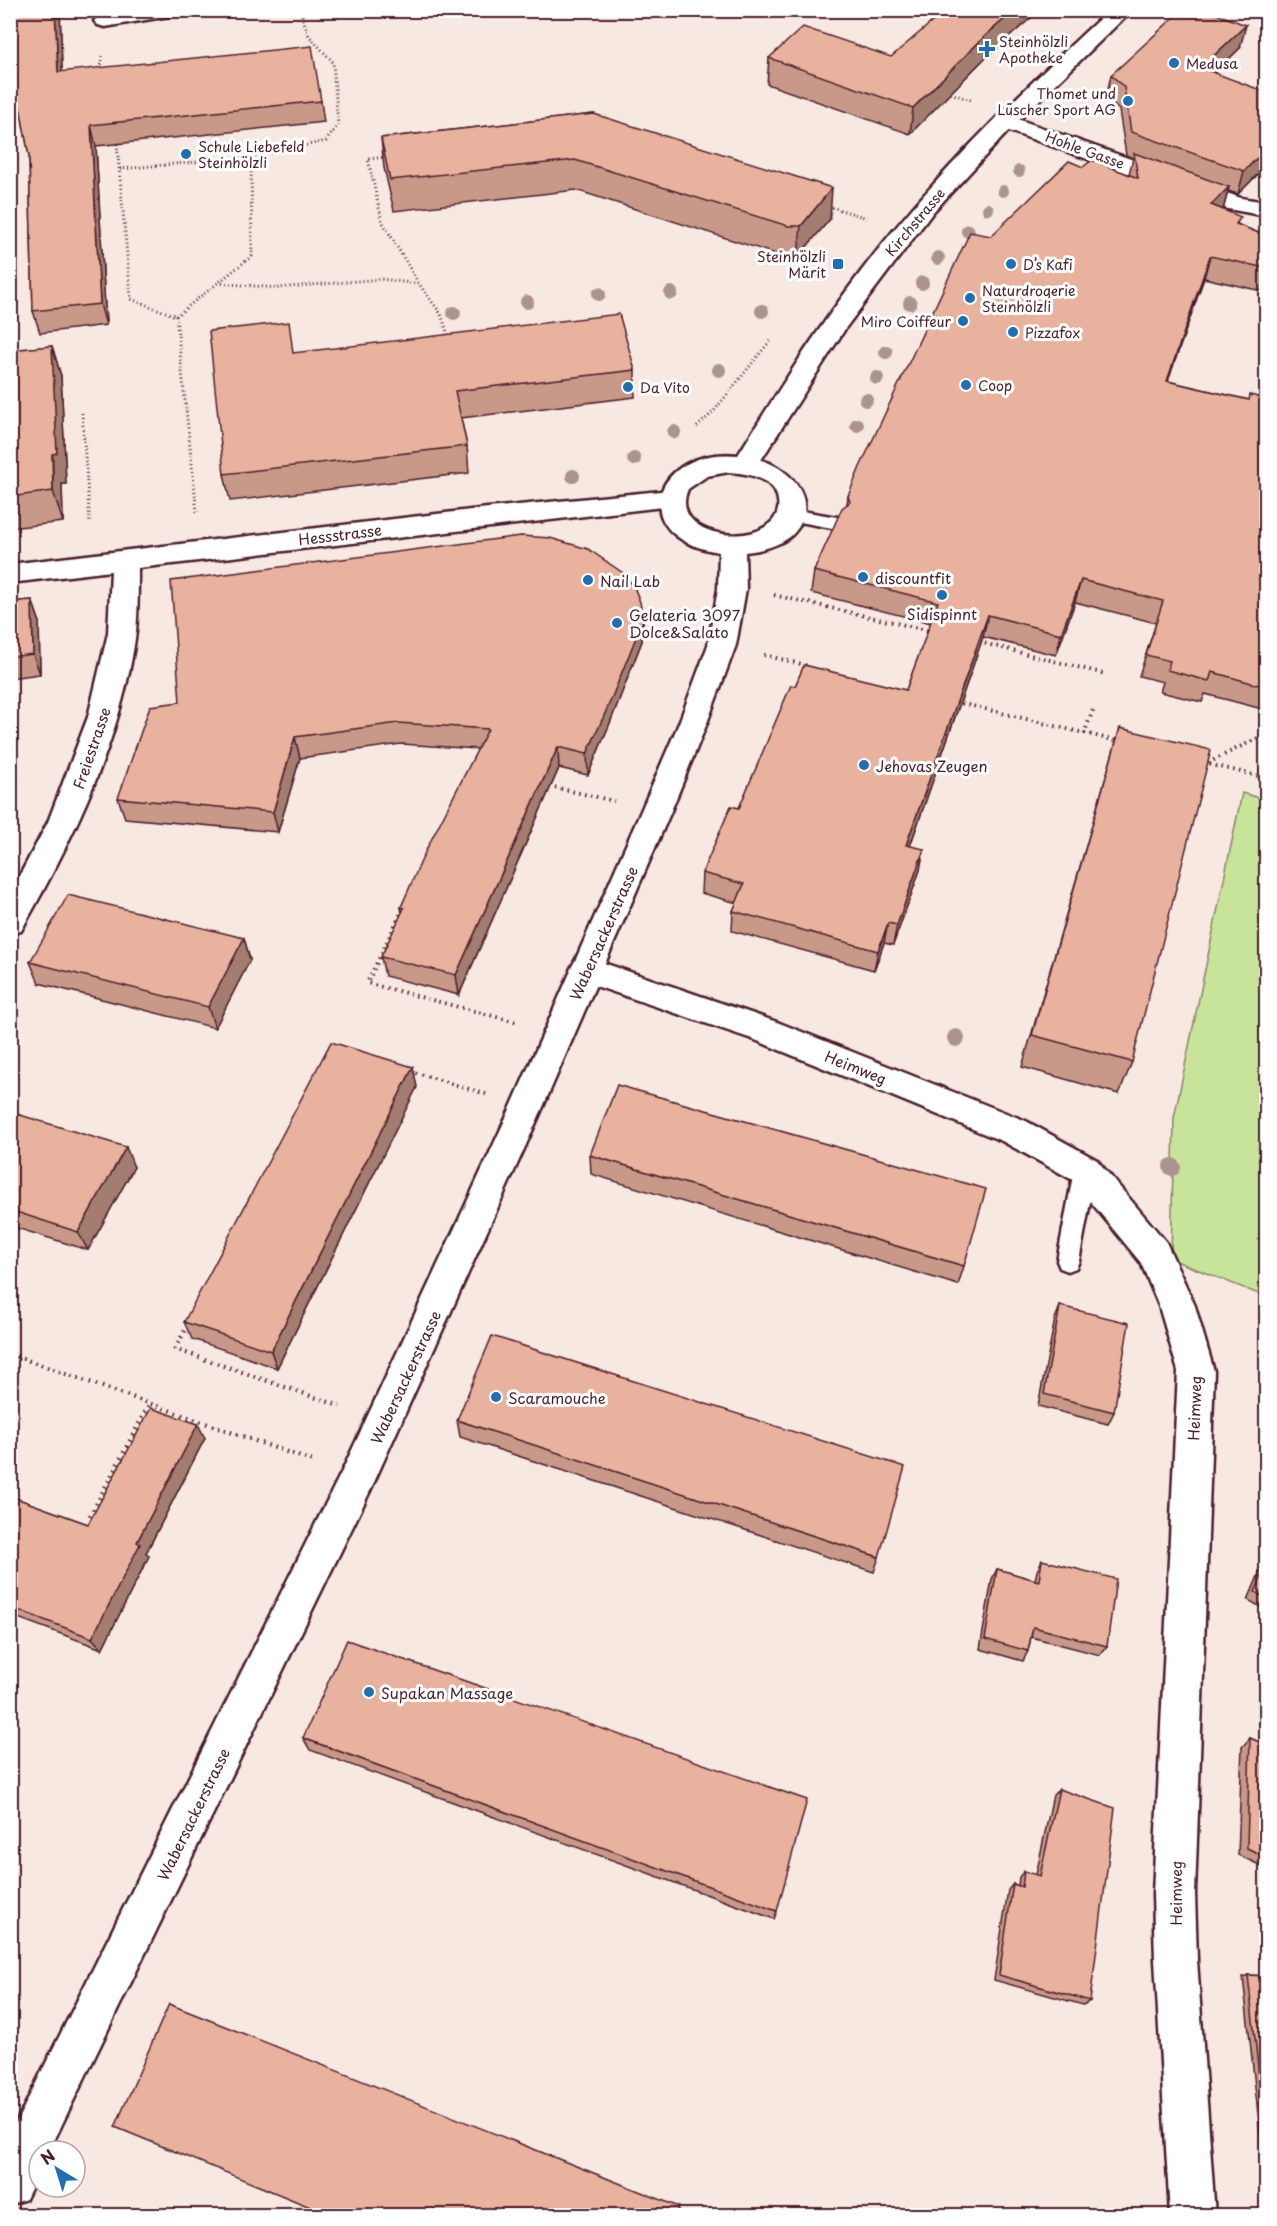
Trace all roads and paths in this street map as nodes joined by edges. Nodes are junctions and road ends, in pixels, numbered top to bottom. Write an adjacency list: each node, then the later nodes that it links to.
1 (169, 10): 4 (street)
2 (300, 10): 9 (path)
3 (1122, 10): 6 (street, Kirchstrasse)
4 (105, 21)
5 (946, 92): 6 (path)
6 (1009, 118): 12 (street, Hohle Gasse); 13 (street, Kirchstrasse)
7 (117, 144): 10 (path)
8 (391, 156): 15 (path)
9 (250, 157): 10 (path); 14 (path)
10 (120, 169): 16 (path)
11 (826, 205): 13 (path)
12 (1266, 209)
13 (906, 231): 21 (street, Kirchstrasse)
14 (218, 283): 15 (path); 16 (path)
15 (418, 284): 18 (path)
16 (176, 316): 26 (path)
17 (770, 341): 20 (path)
18 (452, 345)
19 (82, 413): 28 (path)
20 (693, 430)
21 (746, 464): 22 (street); 23 (street)
22 (671, 499): 25 (street); 26 (street, Hessstrasse)
23 (790, 516): 24 (lane); 25 (street)
24 (837, 523)
25 (732, 545): 33 (street, Wabersackerstrasse)
26 (201, 551): 27 (street, Hessstrasse)
27 (125, 560): 28 (street, Hessstrasse); 47 (street, Freiestrasse)
28 (93, 564): 29 (street, Hessstrasse)
29 (10, 574)
30 (773, 594): 31 (path)
31 (936, 632)
32 (971, 640): 35 (path)
33 (722, 645): 34 (path); 45 (street, Wabersackerstrasse)
34 (813, 667)
35 (1105, 674)
36 (949, 700): 38 (path)
37 (1094, 707): 38 (path)
38 (1084, 734): 40 (path)
39 (1266, 734): 42 (path)
40 (1131, 745)
41 (1196, 761): 42 (path)
42 (1207, 764): 43 (path)
43 (1266, 778)
44 (541, 784): 45 (path)
45 (656, 811): 48 (street, Wabersackerstrasse)
46 (404, 907): 49 (path)
47 (10, 922)
48 (586, 970): 49 (street, Wabersackerstrasse); 52 (street, Heimweg)
49 (559, 1033): 51 (street, Wabersackerstrasse)
50 (403, 1069): 51 (path)
51 (527, 1107): 59 (street, Wabersackerstrasse)
52 (1085, 1170): 53 (lane); 63 (street, Heimweg)
53 (1068, 1261)
54 (192, 1318): 59 (path)
55 (10, 1354): 56 (path)
56 (18, 1357): 57 (path); 58 (path)
57 (10, 1370)
58 (150, 1403): 60 (path); 61 (path)
59 (385, 1421): 60 (street, Wabersackerstrasse)
60 (358, 1477): 62 (street, Wabersackerstrasse)
61 (90, 1516)
62 (10, 2183)
63 (1193, 2216)

